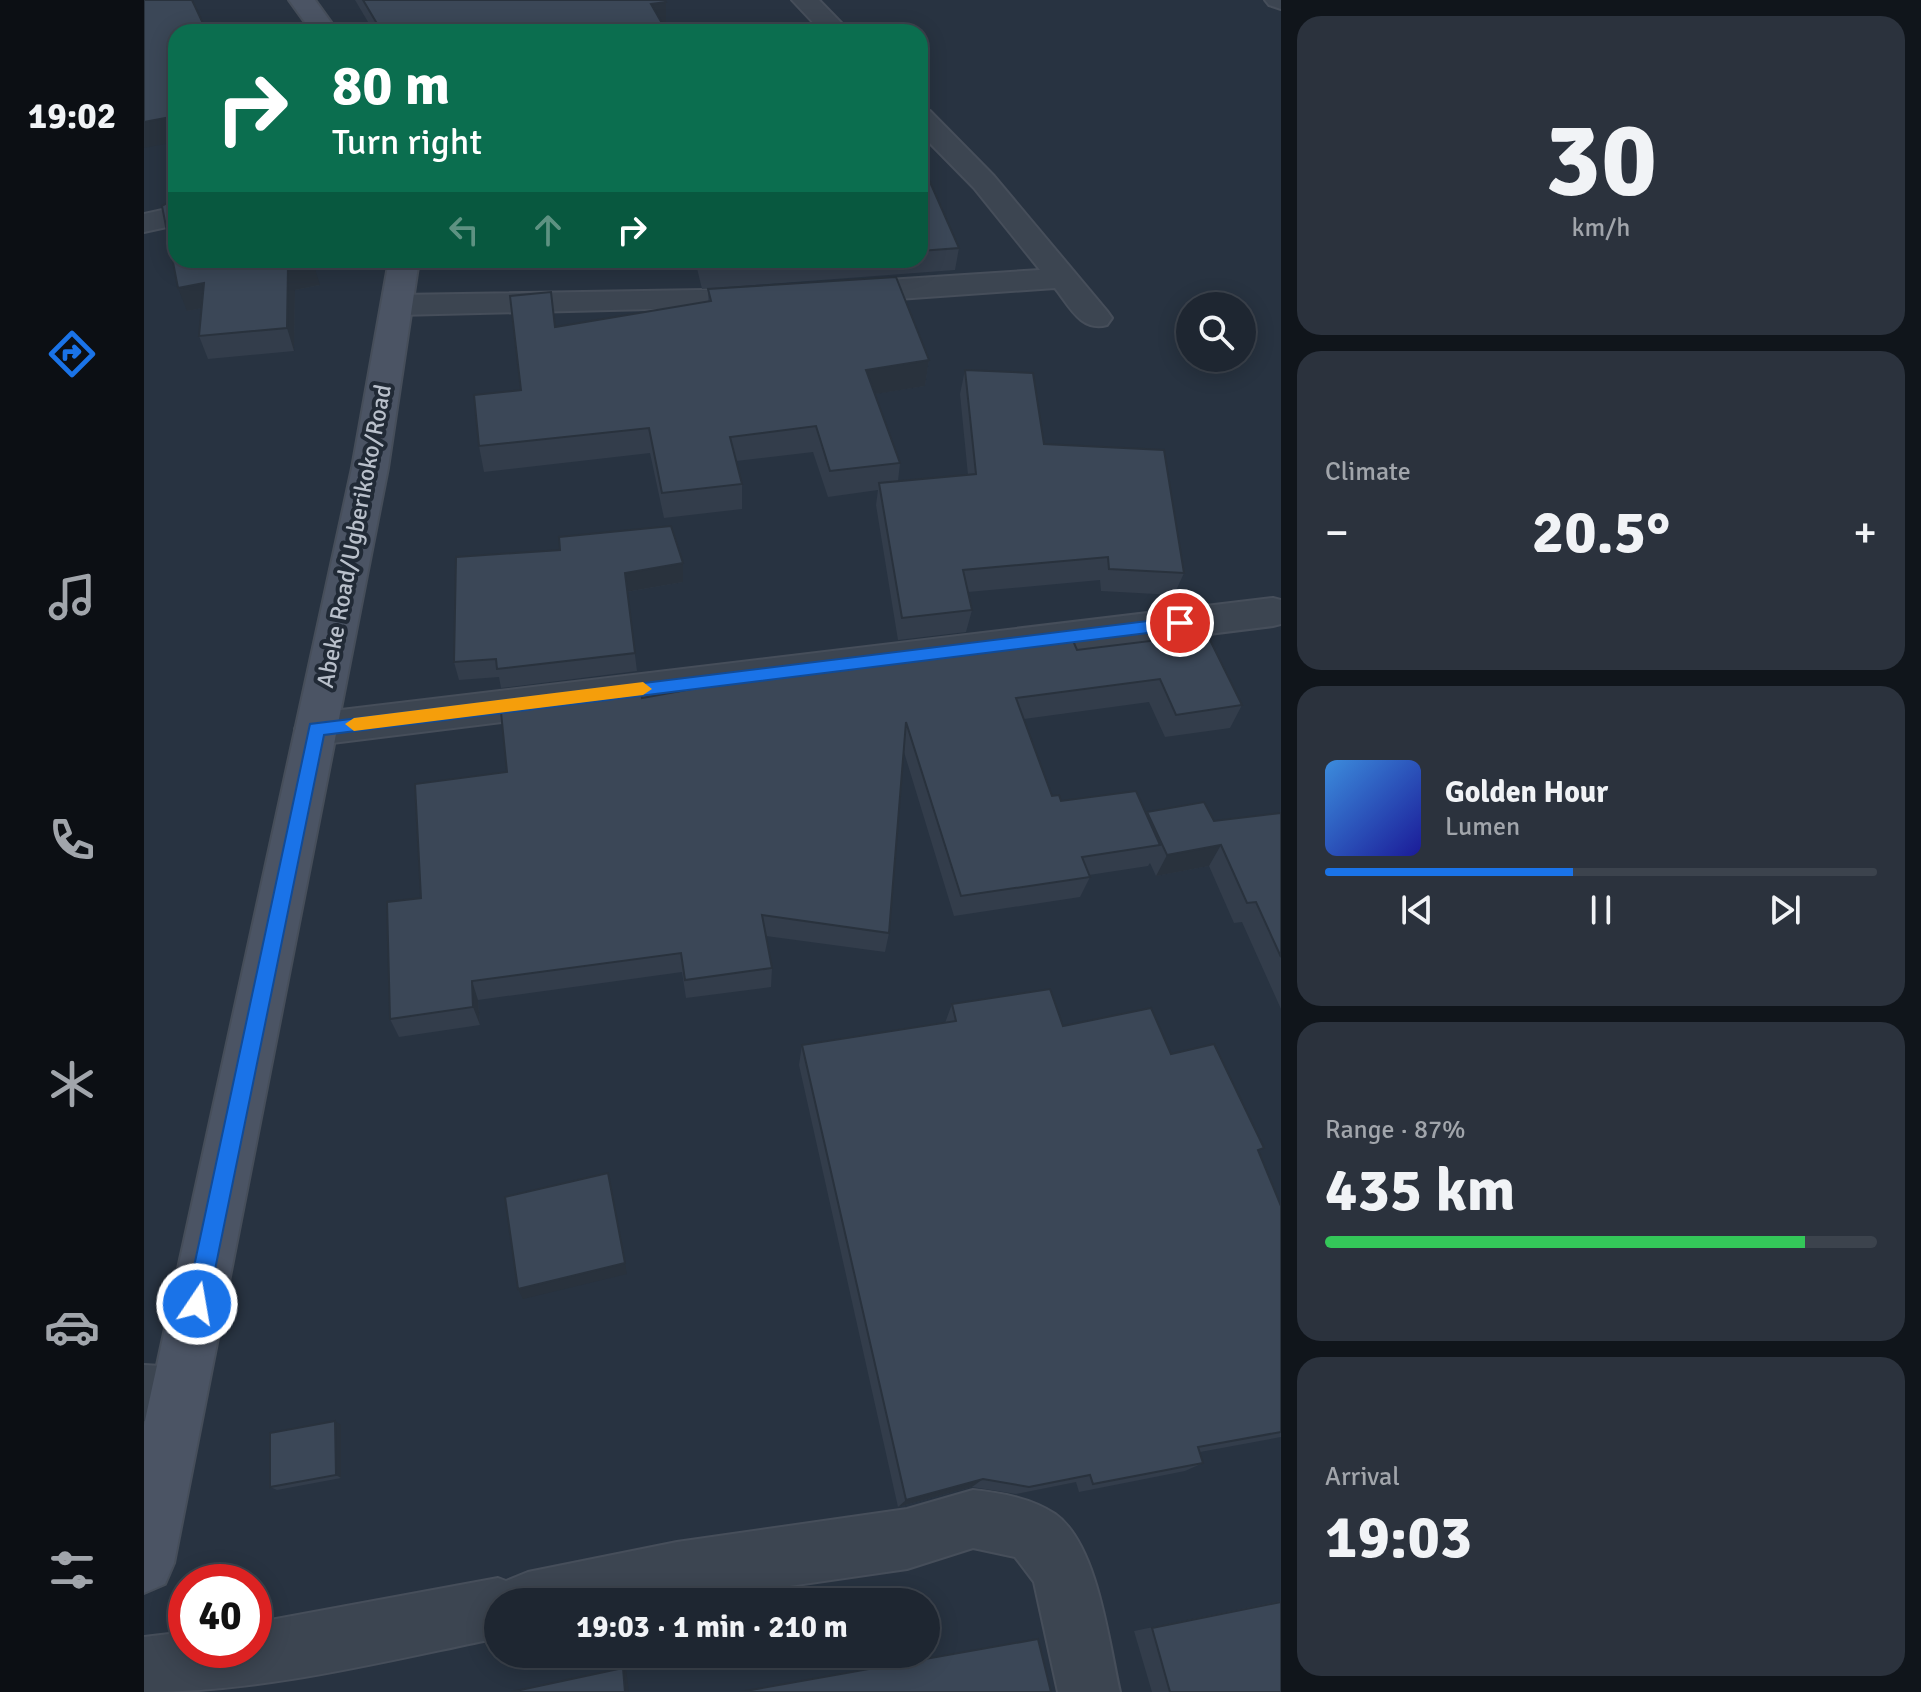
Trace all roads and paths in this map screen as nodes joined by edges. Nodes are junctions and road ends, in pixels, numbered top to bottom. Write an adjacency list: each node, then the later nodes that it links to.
1 (302, 0): 4 (street)
2 (844, 0): 3 (street)
3 (810, 4): 5 (street)
4 (319, 24)
5 (829, 24)
6 (928, 125): 10 (street)
7 (168, 218): 8 (street)
8 (144, 223)
9 (403, 268): 11 (street, Abeke Road/Ugberikoko/Road)
10 (1063, 278): 11 (street); 12 (street)
11 (398, 305): 14 (street, Abeke Road/Ugberikoko/Road)
12 (1096, 318)
13 (1273, 612): 14 (street)
14 (316, 729): 15 (street, Abeke Road/Ugberikoko/Road)
15 (161, 1394): 16 (street, Abeke Road/Ugberikoko/Road)
16 (144, 1563)
17 (598, 1588): 20 (street)
18 (484, 1611): 19 (street)
19 (144, 1668)
20 (1089, 1692)

